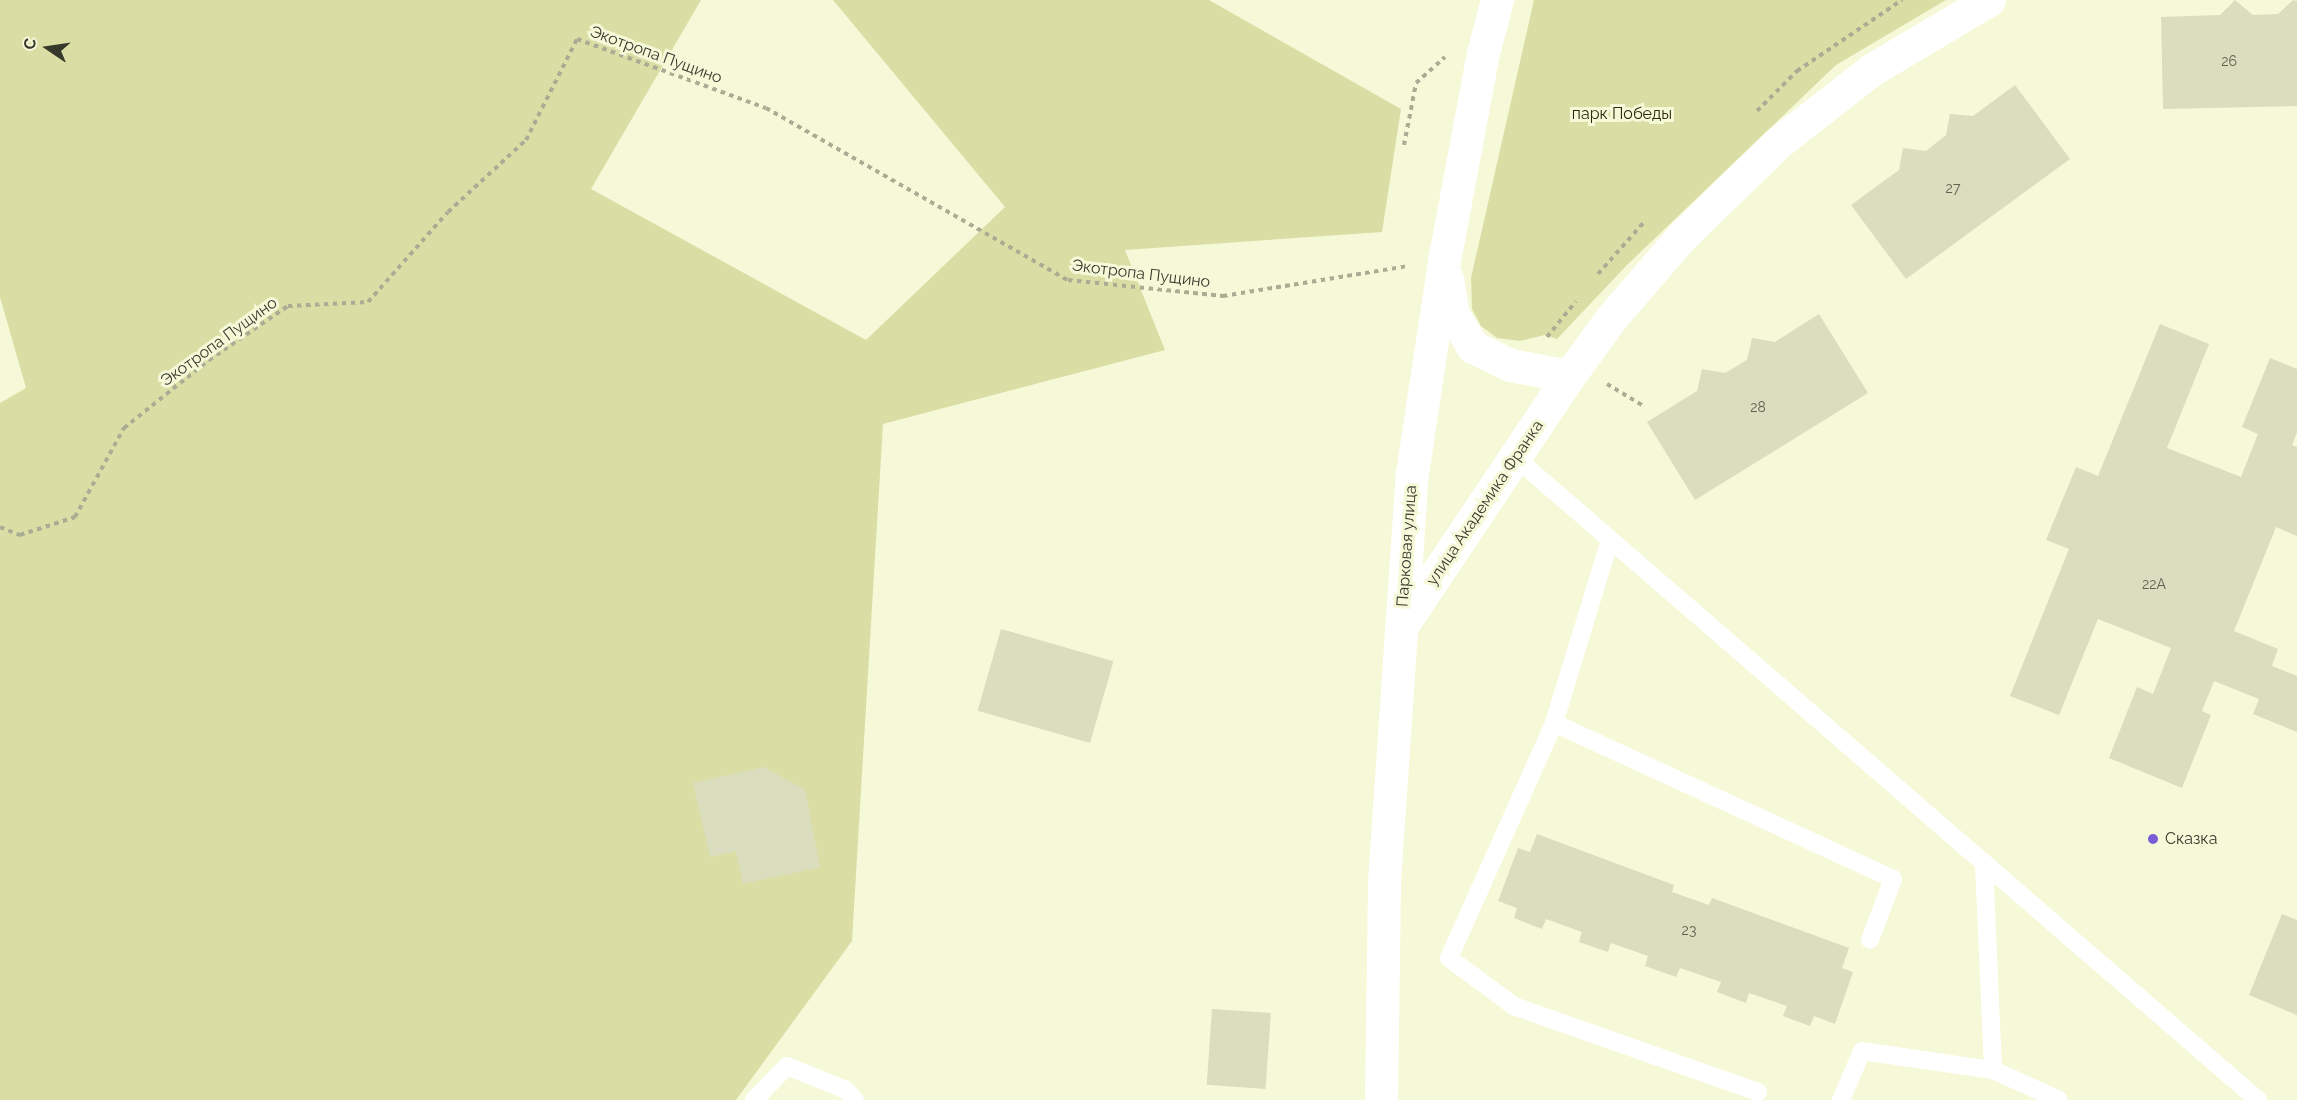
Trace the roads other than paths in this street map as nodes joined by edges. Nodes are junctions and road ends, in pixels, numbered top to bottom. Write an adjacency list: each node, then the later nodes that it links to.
1 (1497, 0): 3 (street, Парковая улица)
2 (1989, 0): 4 (street, улица Академика Франка)
3 (1444, 261): 4 (street); 7 (street, Парковая улица)
4 (1569, 376): 5 (street, улица Академика Франка)
5 (1516, 458): 6 (lane); 7 (street, улица Академика Франка)
6 (1611, 540): 8 (lane); 9 (lane)
7 (1400, 629): 16 (street, Парковая улица)
8 (1554, 723): 10 (lane); 12 (lane)
9 (1984, 863): 11 (lane); 13 (lane)
10 (1870, 940)
11 (1993, 1070): 17 (lane); 18 (lane)
12 (1758, 1092)
13 (2256, 1099)
14 (754, 1100): 15 (lane)
15 (855, 1100)
16 (1381, 1100)
17 (1841, 1100)
18 (2060, 1100)

